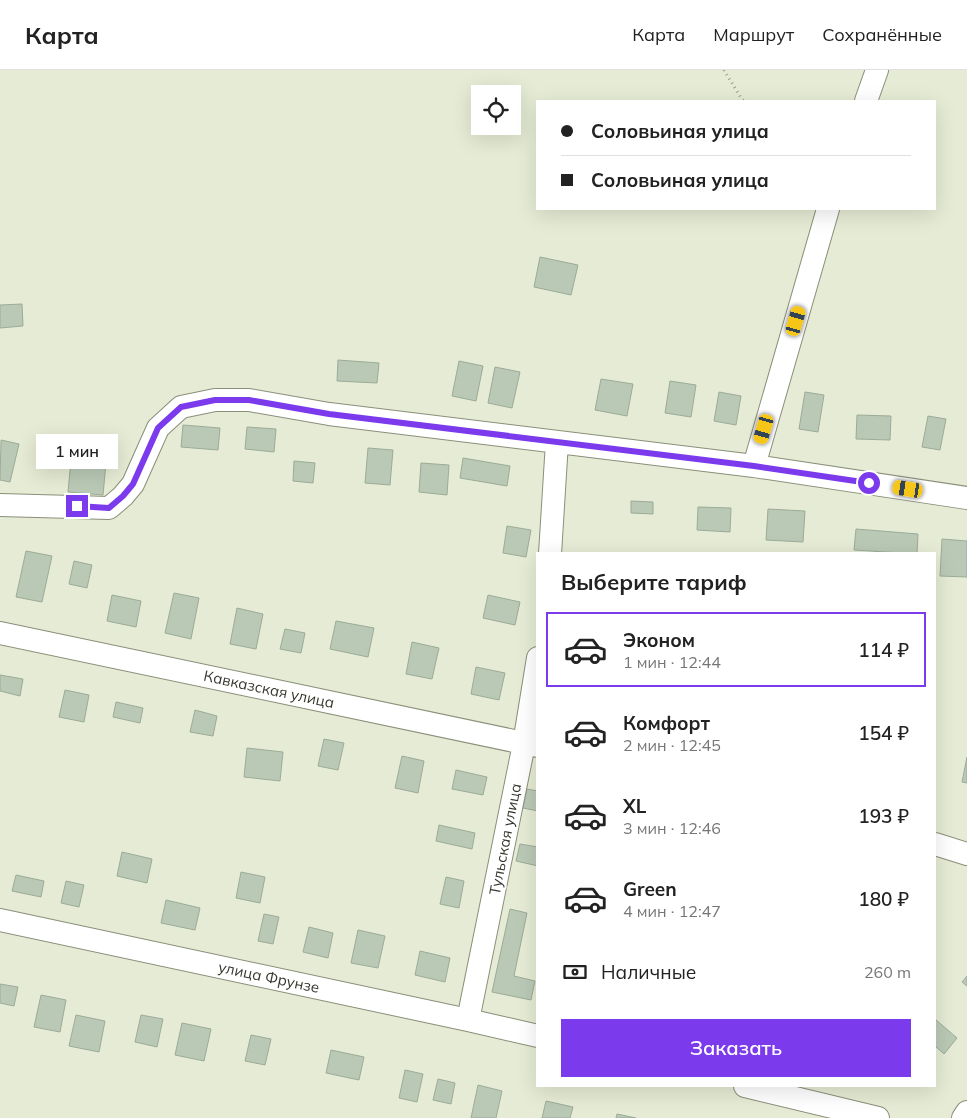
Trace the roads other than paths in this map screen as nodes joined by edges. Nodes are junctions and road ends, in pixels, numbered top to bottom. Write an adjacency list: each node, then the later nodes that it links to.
1 (877, 70): 2 (street)
2 (866, 100)
3 (828, 210): 5 (street)
4 (557, 442): 5 (street); 7 (street); 8 (street)
5 (754, 466): 6 (street)
6 (967, 498)
7 (0, 505)
8 (550, 552)
9 (0, 632): 11 (street, Кавказская улица)
10 (536, 683): 11 (street, Тульская улица)
11 (531, 745): 15 (street, Тульская улица)
12 (936, 844): 13 (street)
13 (967, 854)
14 (0, 920): 15 (street, улица Фрунзе)
15 (468, 1020): 16 (street, улица Фрунзе)
16 (536, 1036)
17 (749, 1087): 19 (street)
18 (967, 1112): 20 (street)
19 (878, 1118)
20 (963, 1118)

